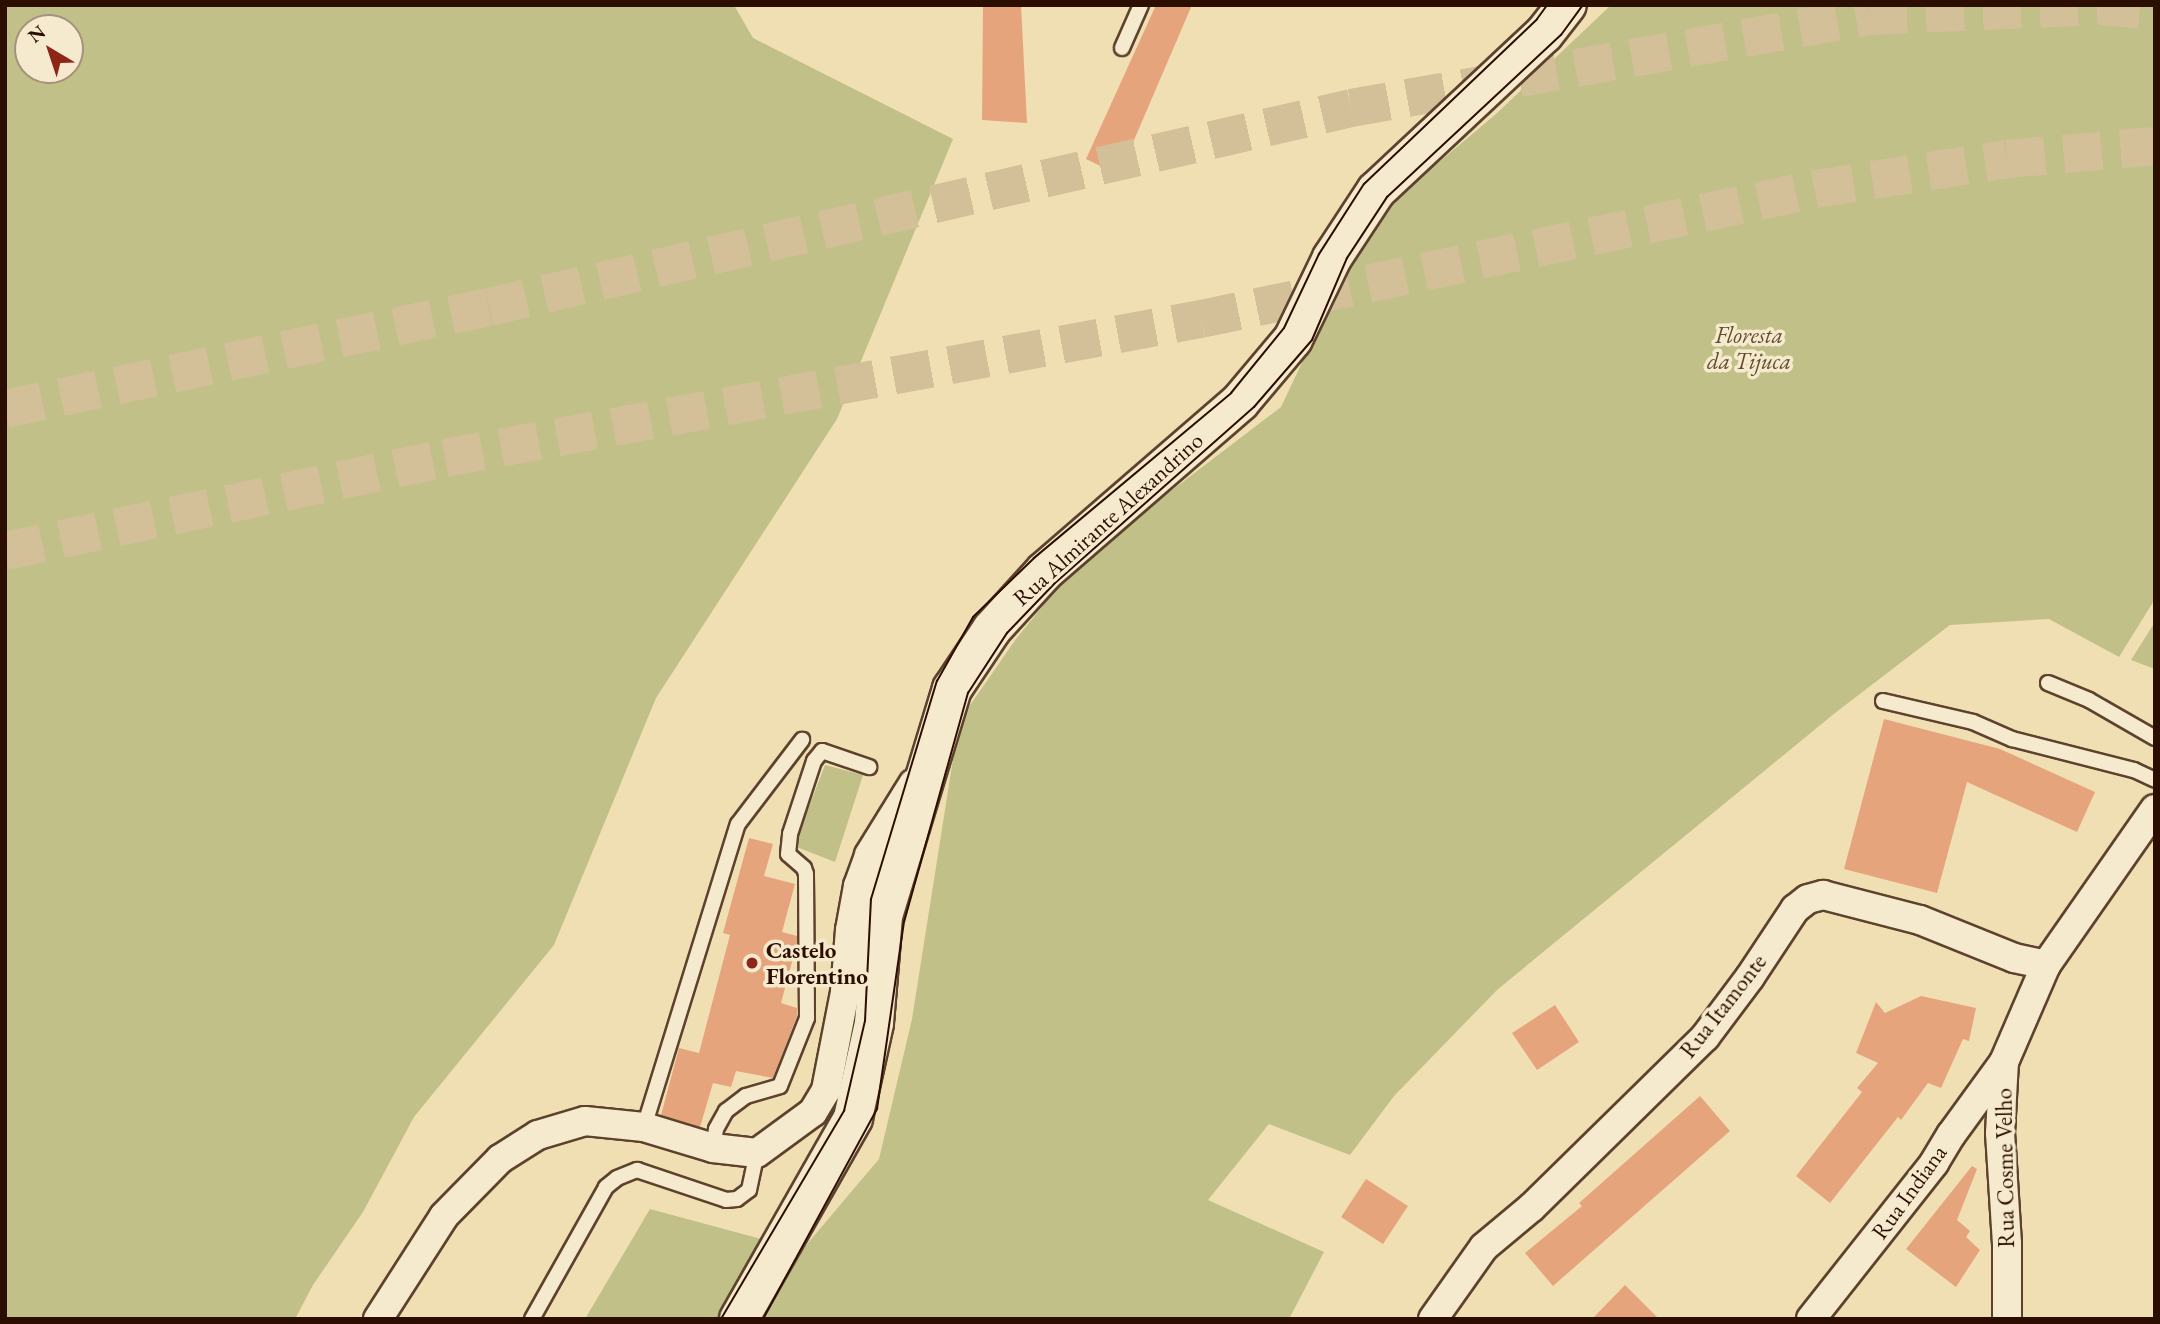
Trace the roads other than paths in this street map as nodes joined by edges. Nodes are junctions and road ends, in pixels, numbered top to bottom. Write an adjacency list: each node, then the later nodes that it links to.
1 (1141, 5): 3 (lane)
2 (1567, 5): 8 (street, Rua Almirante Alexandrino)
3 (1122, 48)
4 (2048, 683): 6 (lane)
5 (1883, 701): 10 (lane)
6 (2155, 738)
7 (802, 740): 14 (lane)
8 (932, 752): 16 (street); 19 (street, Rua Almirante Alexandrino)
9 (869, 767): 15 (lane)
10 (2155, 780)
11 (2155, 809): 12 (street, Rua Cosme Velho)
12 (2046, 965): 13 (street, Rua Cosme Velho); 20 (street, Rua Itamonte)
13 (2004, 1062): 21 (street, Rua Indiana); 22 (street, Rua Cosme Velho)
14 (644, 1127): 15 (street); 17 (street)
15 (713, 1149): 16 (street)
16 (757, 1153): 18 (lane)
17 (378, 1319)
18 (532, 1319)
19 (739, 1319)
20 (1433, 1319)
21 (1811, 1319)
22 (2007, 1319)

